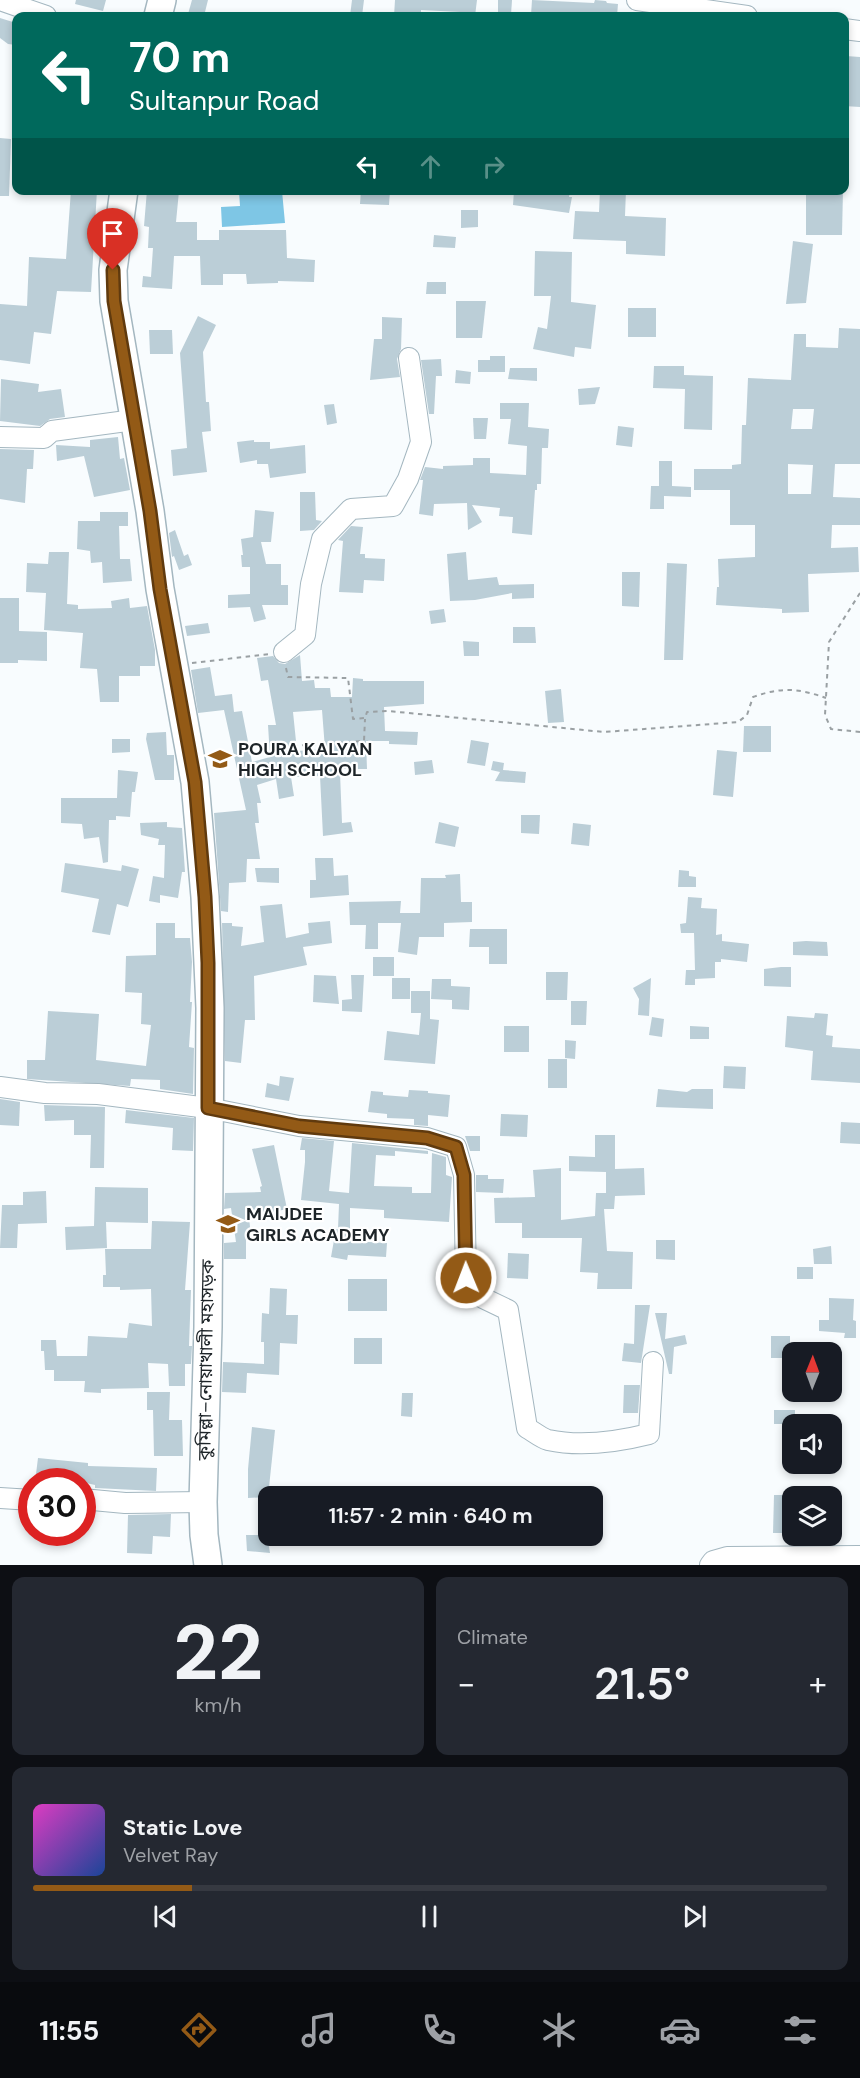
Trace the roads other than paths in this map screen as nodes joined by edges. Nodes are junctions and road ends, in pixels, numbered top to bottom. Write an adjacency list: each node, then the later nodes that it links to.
1 (0, 0): 3 (street)
2 (637, 0): 4 (street)
3 (34, 12)
4 (720, 12)
5 (123, 195): 7 (highway, কুমিল্লা–নোয়াখালী মহাসড়ক)
6 (409, 358): 9 (street)
7 (134, 420): 8 (street); 11 (highway, কুমিল্লা–নোয়াখালী মহাসড়ক)
8 (0, 437)
9 (284, 652)
10 (0, 1087): 11 (street)
11 (208, 1108): 12 (street); 16 (highway, কুমিল্লা–নোয়াখালী মহাসড়ক)
12 (653, 1362)
13 (0, 1498): 14 (street)
14 (18, 1499)
15 (96, 1500): 16 (street)
16 (203, 1502): 18 (highway, কুমিল্লা–নোয়াখালী মহাসড়ক)
17 (860, 1556): 19 (street)
18 (208, 1565)
19 (710, 1565)

